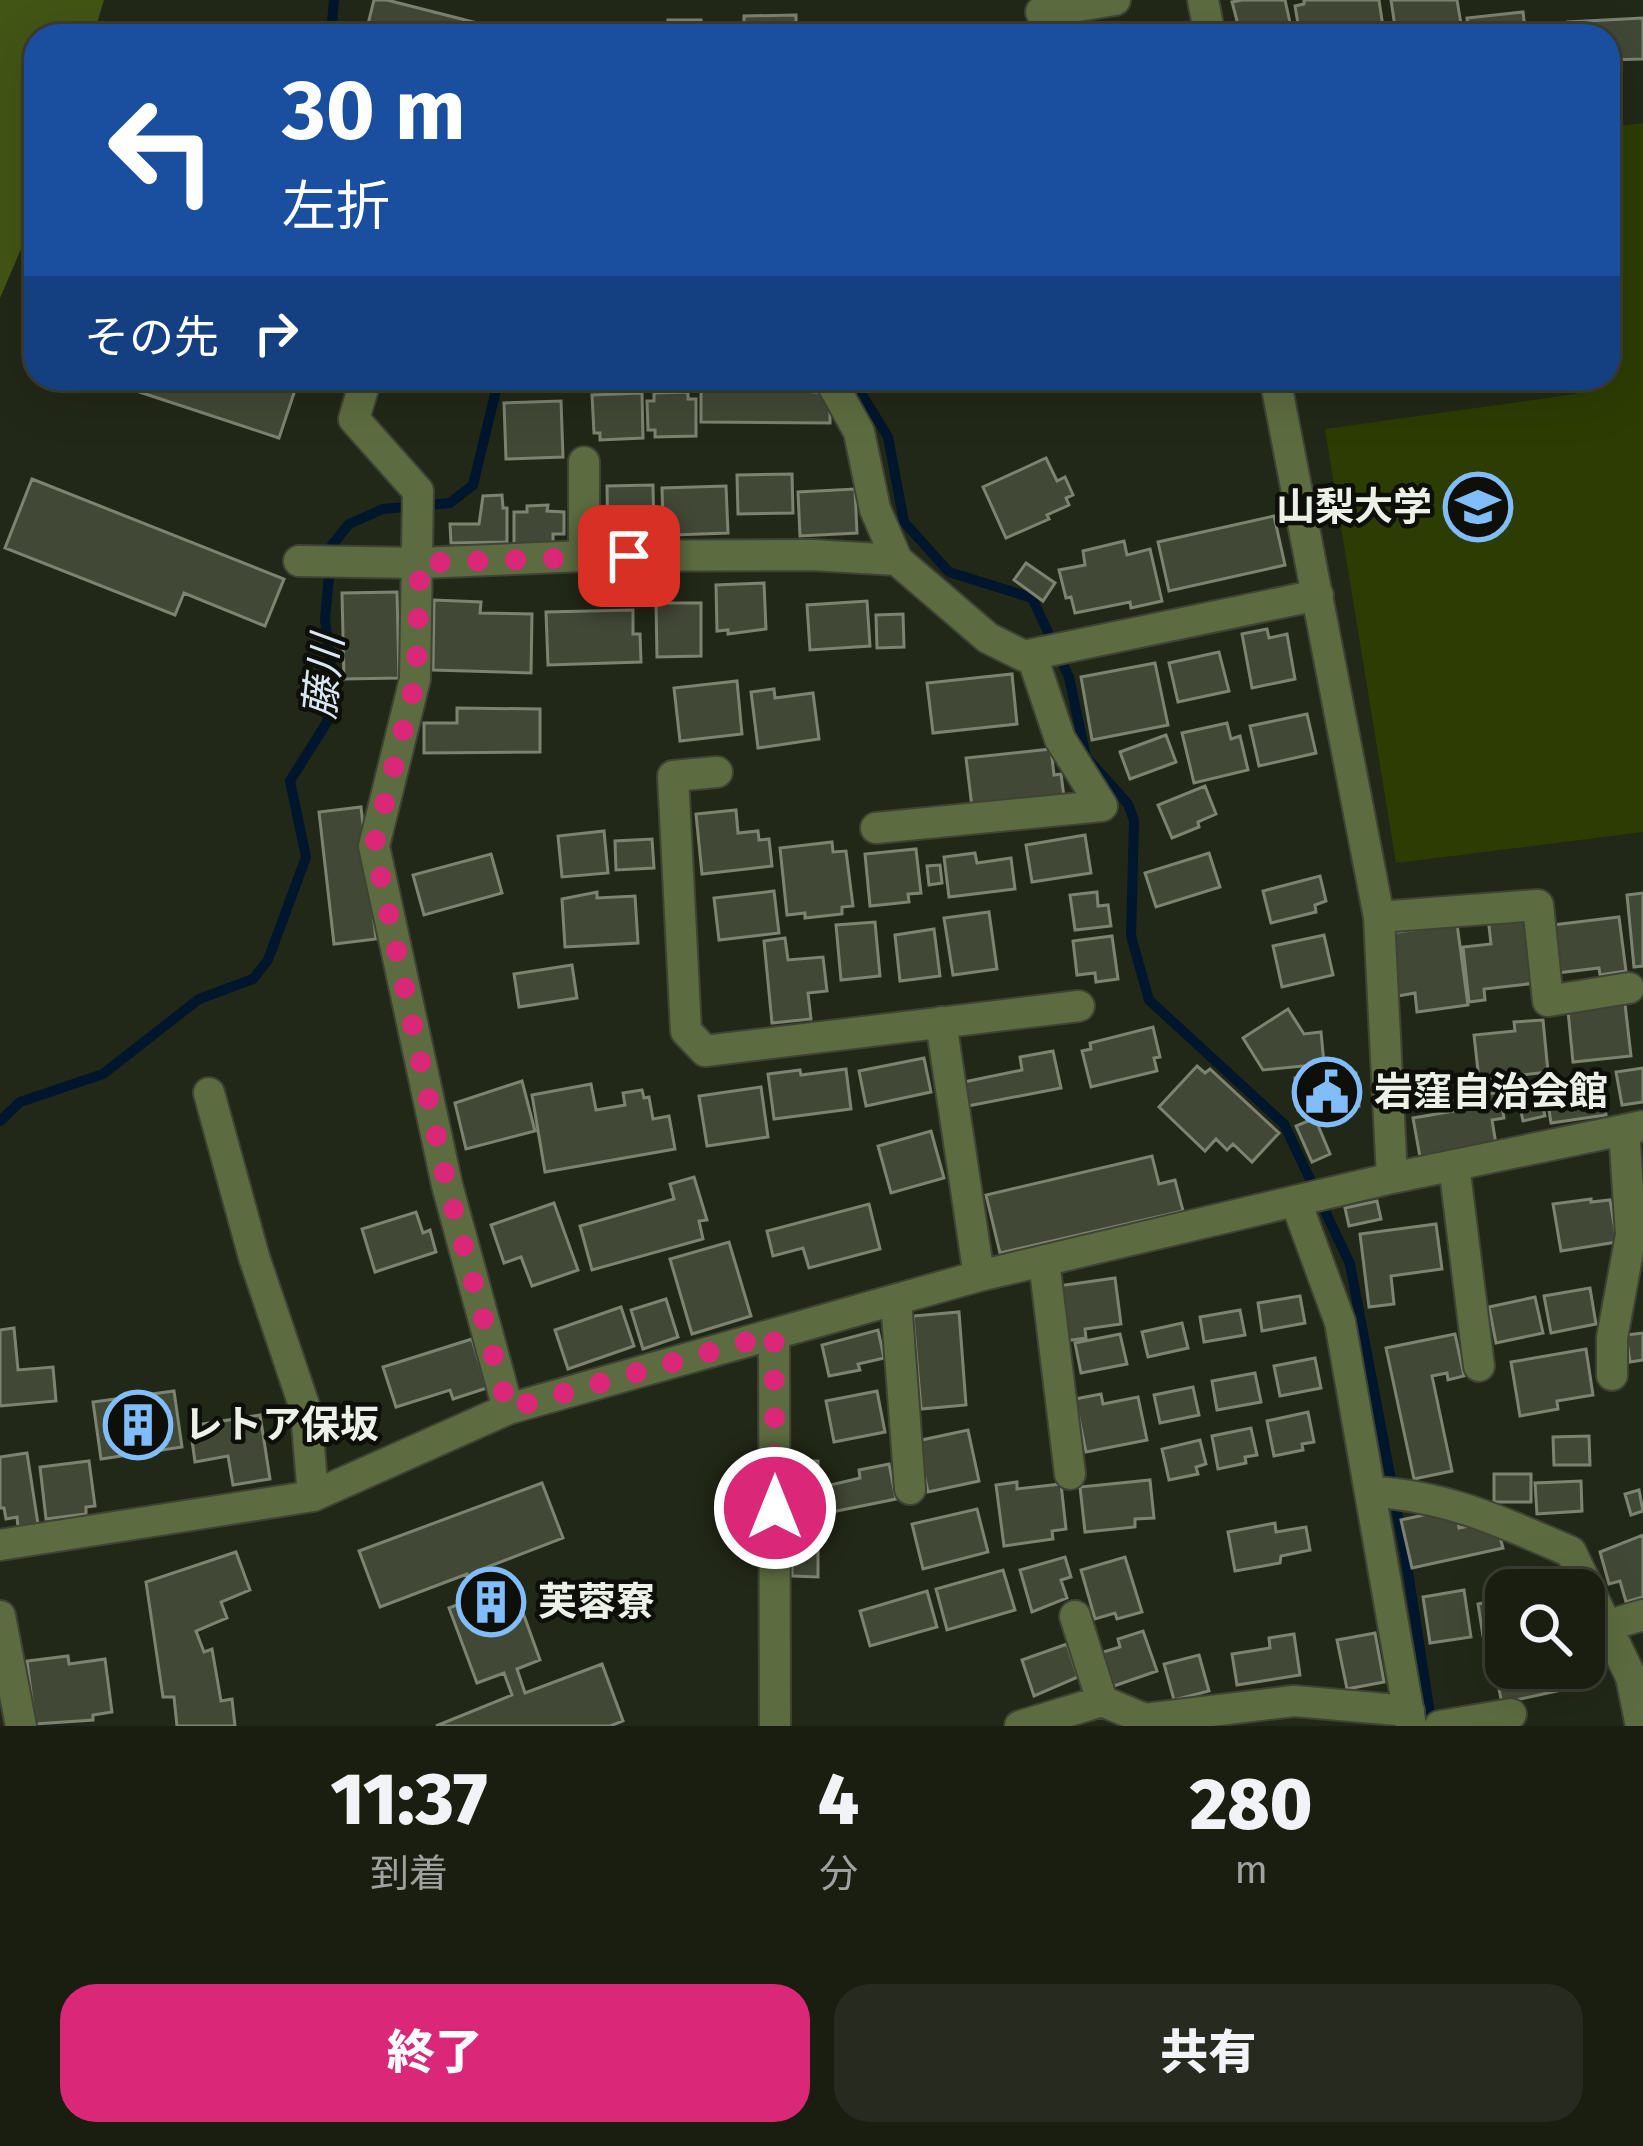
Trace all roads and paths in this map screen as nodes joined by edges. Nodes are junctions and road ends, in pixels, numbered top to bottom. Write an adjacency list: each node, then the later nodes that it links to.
1 (1115, 0): 2 (street)
2 (1040, 12)
3 (362, 390): 10 (street)
4 (836, 390): 8 (street)
5 (1277, 390): 11 (street)
6 (584, 462): 7 (street)
7 (584, 556): 8 (street); 10 (street)
8 (897, 560): 12 (street)
9 (305, 561): 10 (street)
10 (420, 563): 30 (street)
11 (1318, 596): 12 (street); 15 (street)
12 (1048, 653): 14 (street)
13 (718, 772): 18 (street)
14 (876, 829)
15 (1379, 917): 16 (street); 22 (street)
16 (1629, 988)
17 (1078, 1006): 18 (street)
18 (941, 1022): 25 (street)
19 (209, 1093): 34 (street)
20 (1634, 1128): 21 (street); 29 (street)
21 (1454, 1166): 22 (street); 28 (street)
22 (1392, 1178): 23 (street)
23 (1310, 1198): 24 (street); 33 (street)
24 (1044, 1261): 25 (street); 31 (street)
25 (979, 1276): 26 (street)
26 (896, 1300): 27 (street); 32 (street)
27 (774, 1334): 30 (street); 45 (street)
28 (1479, 1366)
29 (1612, 1375)
30 (508, 1409): 34 (street)
31 (1070, 1474)
32 (910, 1489)
33 (1373, 1492): 39 (street); 43 (street)
34 (313, 1496): 35 (street)
35 (0, 1545)
36 (1643, 1615): 39 (street)
37 (0, 1616): 44 (street)
38 (1075, 1616): 40 (street)
39 (1606, 1626): 48 (street)
40 (1102, 1701): 42 (street); 46 (street)
41 (1511, 1714): 47 (street)
42 (1211, 1719): 43 (street)
43 (1410, 1719)
44 (21, 1726)
45 (775, 1726)
46 (1020, 1726)
47 (1441, 1726)
48 (1641, 1726)

